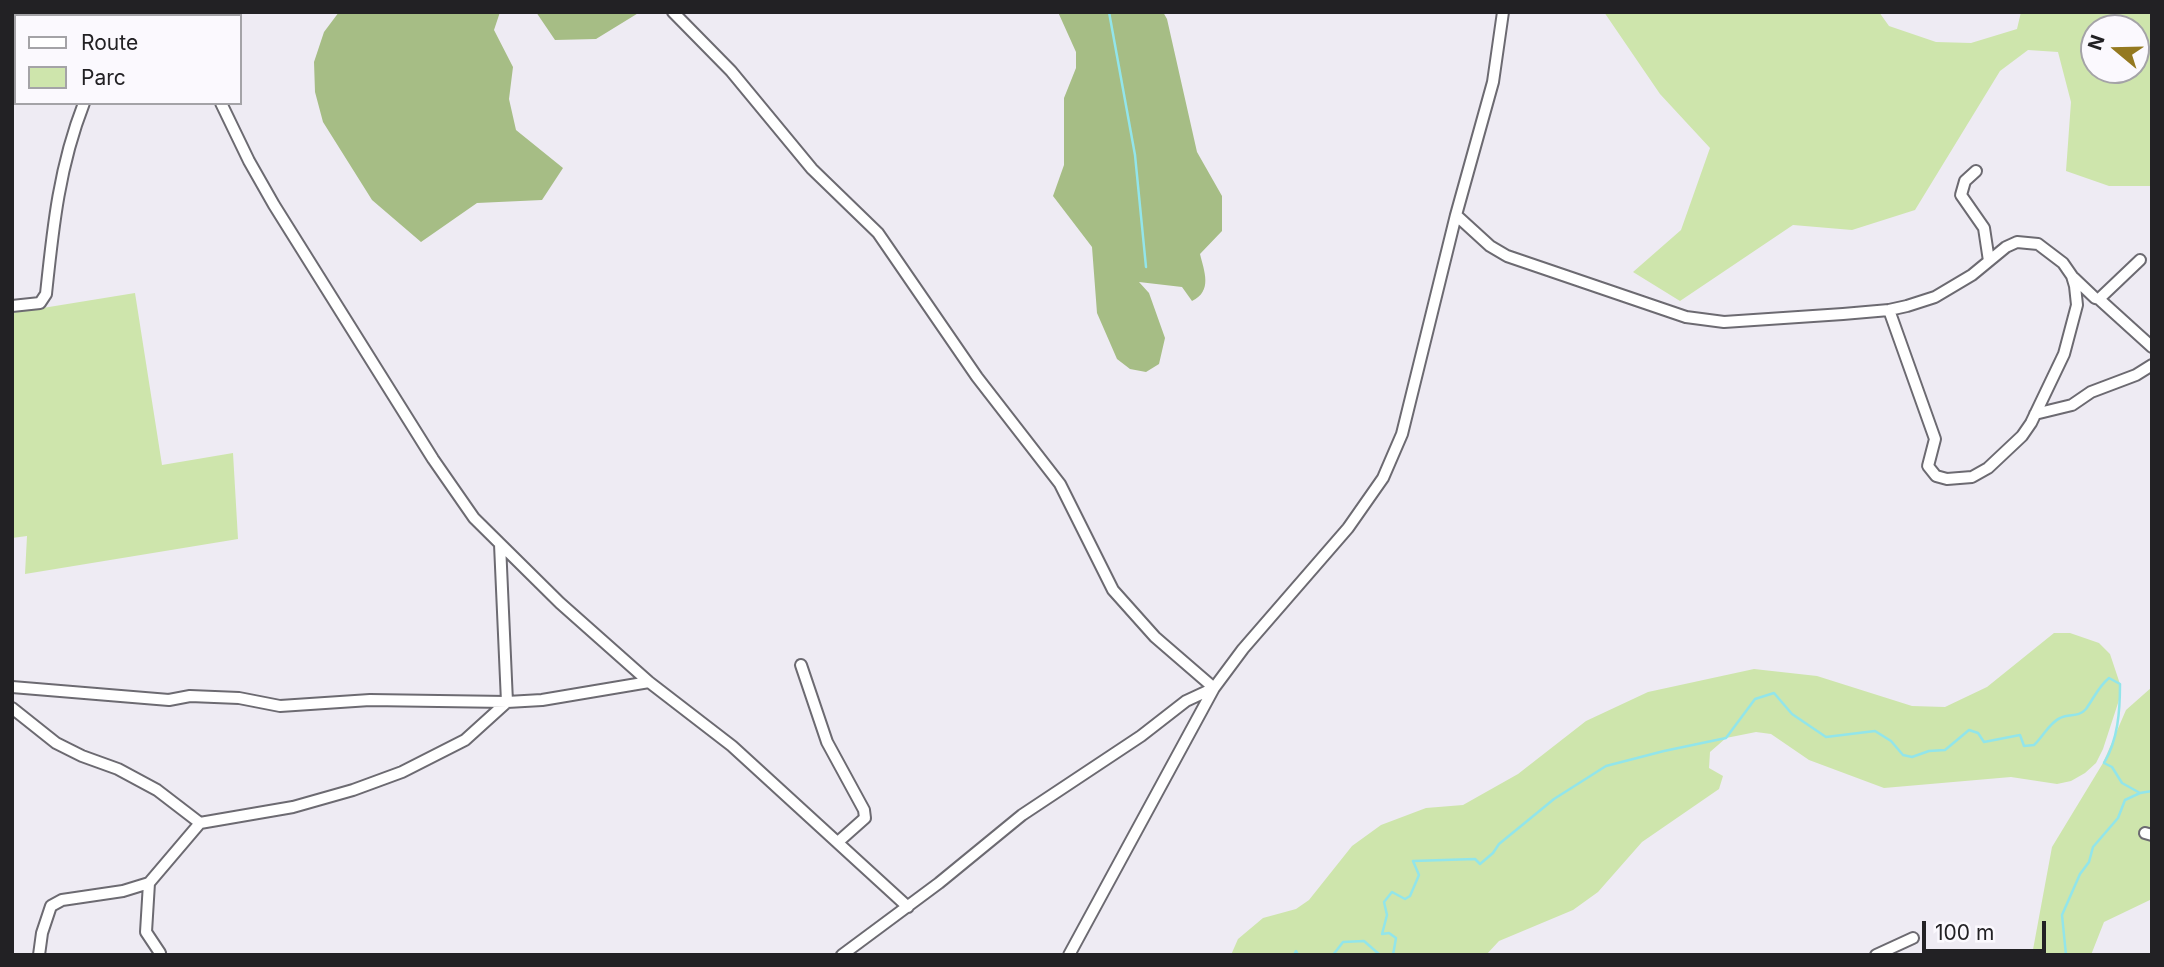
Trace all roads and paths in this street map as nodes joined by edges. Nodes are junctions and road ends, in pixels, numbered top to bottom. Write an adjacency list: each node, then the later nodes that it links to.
1 (673, 12): 20 (street)
2 (1503, 12): 6 (street)
3 (83, 105): 11 (street)
4 (222, 105): 16 (street)
5 (1976, 171): 8 (street)
6 (1457, 215): 12 (street); 20 (street)
7 (2140, 260): 10 (street)
8 (1989, 261): 9 (street); 12 (street)
9 (2072, 276): 10 (street); 15 (street)
10 (2099, 299): 13 (street)
11 (12, 306)
12 (1889, 310): 15 (street)
13 (2152, 347)
14 (2152, 365): 15 (street)
15 (2035, 414)
16 (500, 544): 18 (street); 21 (street)
17 (801, 665): 24 (street)
18 (649, 682): 21 (street); 24 (street)
19 (12, 687): 21 (street)
20 (1214, 688): 26 (street); 31 (street)
21 (507, 702): 23 (street)
22 (12, 708): 23 (street)
23 (200, 823): 25 (street)
24 (838, 842): 26 (street)
25 (149, 883): 28 (street); 29 (street)
26 (908, 907): 30 (street)
27 (1913, 939): 32 (street)
28 (160, 953)
29 (40, 955)
30 (842, 955)
31 (1069, 955)
32 (1876, 955)

